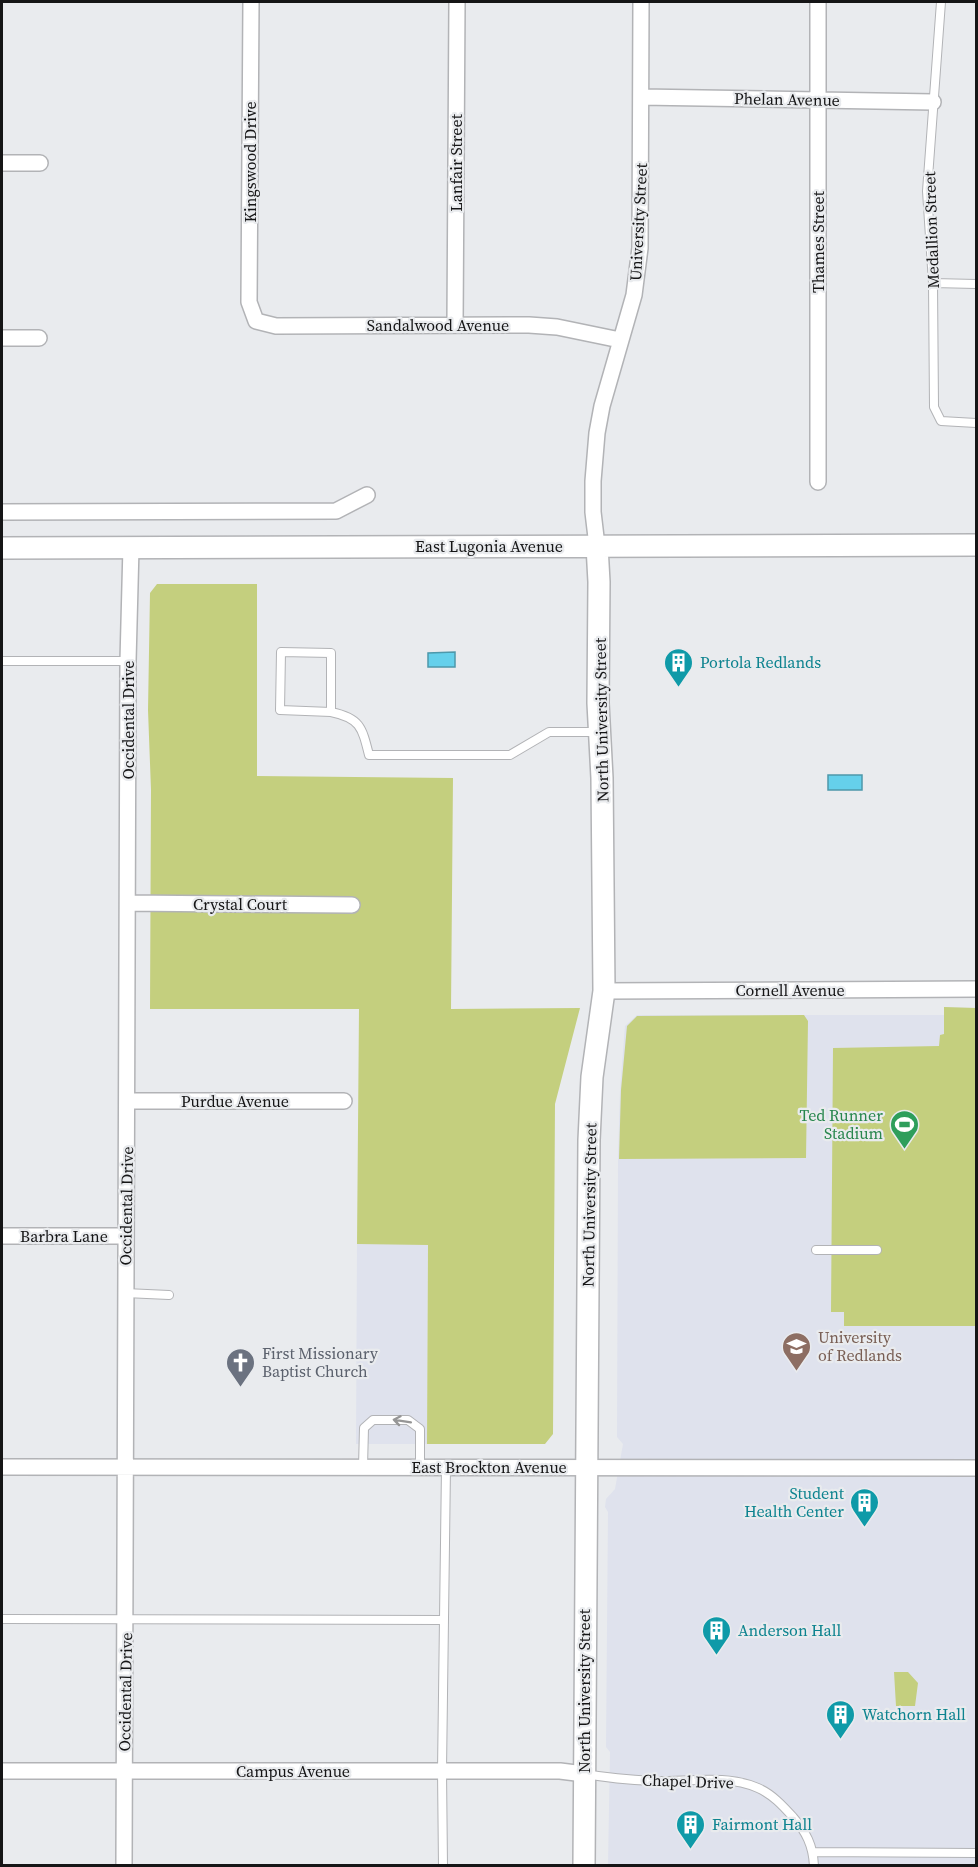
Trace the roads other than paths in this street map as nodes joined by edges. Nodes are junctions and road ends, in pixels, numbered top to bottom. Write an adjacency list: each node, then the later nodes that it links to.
1 (251, 2): 13 (street, Kingswood Drive)
2 (457, 2): 14 (street, Lanfair Street)
3 (641, 2): 6 (street, University Street)
4 (818, 2): 7 (street, Thames Street)
5 (941, 2): 8 (lane, Medallion Street)
6 (641, 97): 7 (street, Phelan Avenue); 17 (street, University Street)
7 (817, 99): 8 (street, Phelan Avenue); 19 (street, Thames Street)
8 (933, 102): 11 (lane, Medallion Street)
9 (2, 163): 10 (street)
10 (40, 163)
11 (933, 283): 12 (lane); 18 (lane, Medallion Street)
12 (976, 284)
13 (256, 321): 14 (street, Sandalwood Avenue)
14 (456, 324): 17 (street, Sandalwood Avenue)
15 (2, 338): 16 (street)
16 (39, 338)
17 (620, 340): 23 (street, University Street)
18 (976, 423)
19 (818, 482)
20 (367, 495): 21 (street)
21 (2, 512)
22 (976, 545): 23 (street, East Lugonia Avenue)
23 (597, 546): 24 (street, East Lugonia Avenue); 29 (street, North University Street)
24 (131, 547): 25 (street, East Lugonia Avenue); 27 (street, Occidental Drive)
25 (2, 548)
26 (2, 661): 27 (lane)
27 (128, 661): 30 (street, Occidental Drive)
28 (331, 712): 28 (lane); 29 (lane)
29 (599, 732): 33 (street, North University Street)
30 (128, 903): 31 (street, Crystal Court); 34 (street, Occidental Drive)
31 (352, 905)
32 (976, 989): 33 (street, Cornell Avenue)
33 (604, 991): 47 (street, North University Street)
34 (127, 1101): 35 (street, Purdue Avenue); 37 (street, Occidental Drive)
35 (344, 1101)
36 (2, 1236): 37 (street, Barbra Lane)
37 (126, 1236): 40 (street, Occidental Drive)
38 (816, 1250): 39 (lane)
39 (877, 1250)
40 (125, 1293): 41 (lane); 43 (street, Occidental Drive)
41 (170, 1294)
42 (2, 1467): 43 (street, East Brockton Avenue)
43 (126, 1467): 44 (street, East Brockton Avenue); 50 (street, Occidental Drive)
44 (363, 1467): 45 (street, East Brockton Avenue); 45 (lane, one-way to 44)
45 (420, 1467): 46 (street, East Brockton Avenue)
46 (446, 1467): 47 (street, East Brockton Avenue); 51 (lane)
47 (586, 1468): 48 (street, East Brockton Avenue); 55 (street, North University Street)
48 (976, 1468)
49 (2, 1619): 50 (lane)
50 (125, 1620): 51 (lane); 53 (street, Occidental Drive)
51 (443, 1620): 54 (lane)
52 (2, 1771): 53 (street, Campus Avenue)
53 (124, 1771): 54 (street, Campus Avenue); 58 (street, Occidental Drive)
54 (442, 1771): 55 (street, Campus Avenue); 59 (lane)
55 (584, 1774): 56 (lane, Chapel Drive); 60 (street, North University Street)
56 (813, 1852): 57 (lane); 61 (lane)
57 (976, 1853)
58 (124, 1866)
59 (443, 1866)
60 (584, 1866)
61 (814, 1866)

